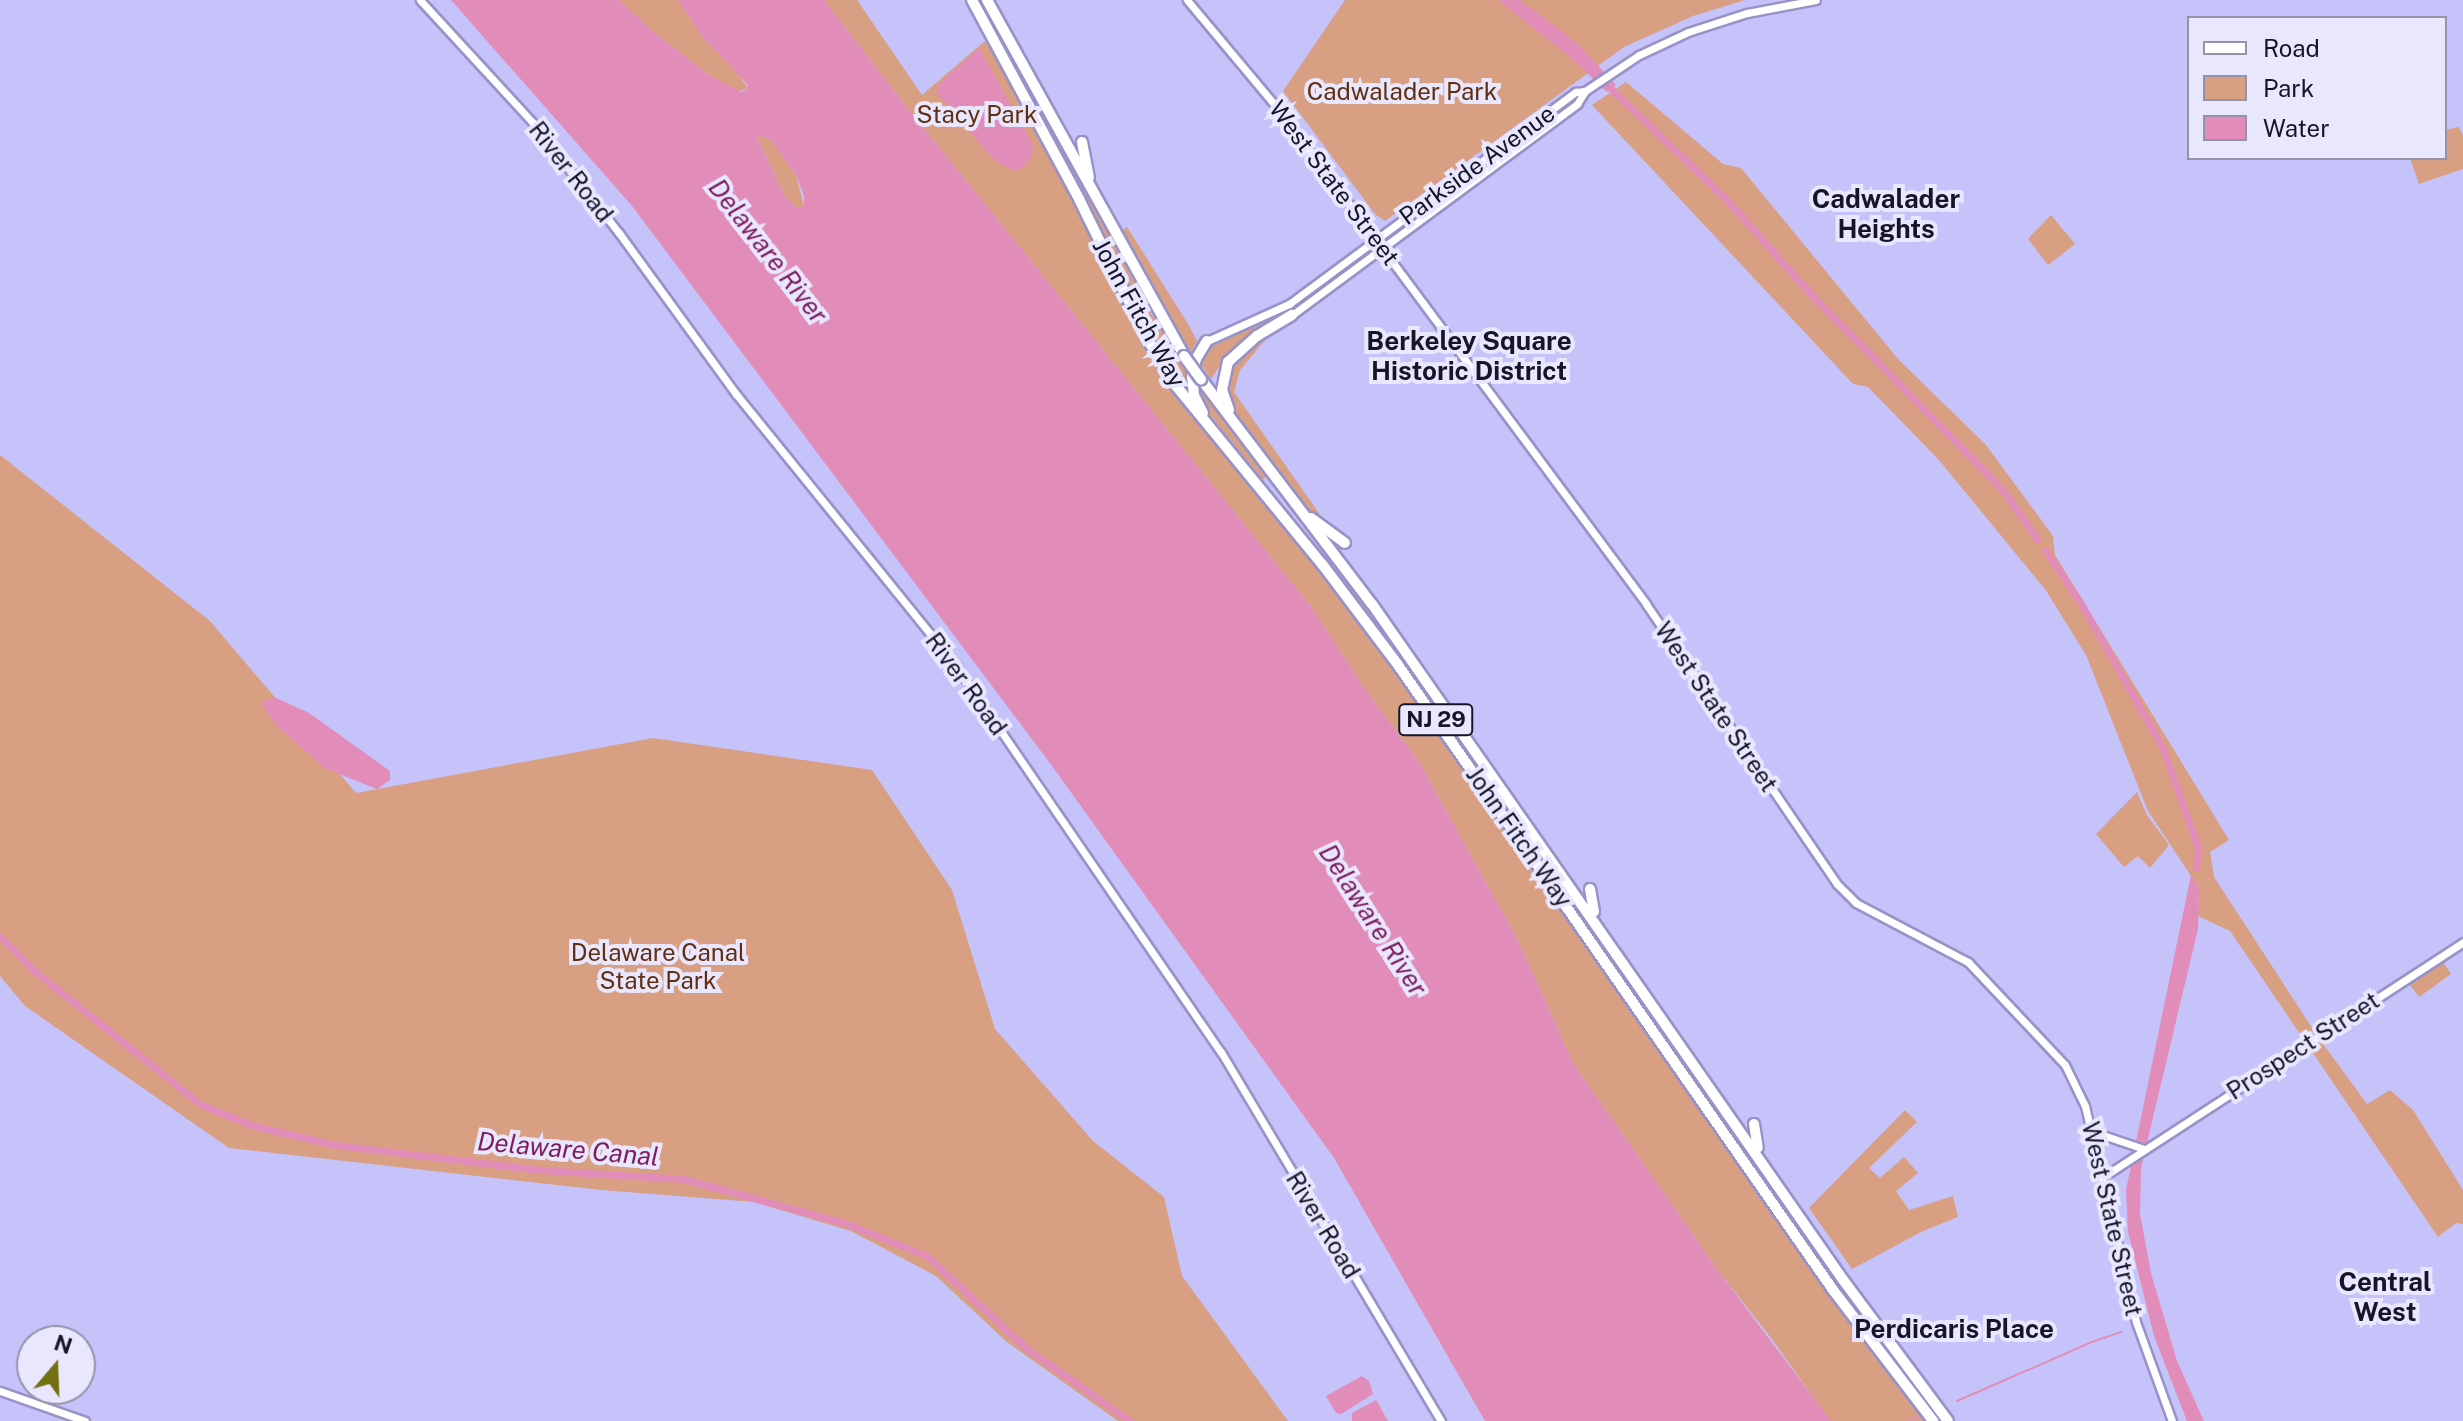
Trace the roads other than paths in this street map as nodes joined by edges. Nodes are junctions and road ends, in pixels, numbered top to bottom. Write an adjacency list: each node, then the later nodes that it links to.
1 (420, 0): 27 (main road, River Road)
2 (972, 0): 14 (highway, John Fitch Way / NJ 29)
3 (987, 0): 8 (highway, John Fitch Way / NJ 29)
4 (1187, 0): 9 (main road, West State Street)
5 (1816, 0): 6 (main road, Parkside Avenue)
6 (1585, 91): 9 (main road, Parkside Avenue); 10 (main road, Parkside Avenue)
7 (1082, 142): 8 (highway)
8 (1107, 220): 13 (highway, John Fitch Way / NJ 29, bridge)
9 (1376, 240): 10 (main road, West State Street); 12 (main road, Parkside Avenue)
10 (1382, 248): 11 (main road, Parkside Avenue); 21 (main road, West State Street)
11 (1292, 315): 13 (highway)
12 (1207, 341): 14 (highway)
13 (1234, 423): 15 (highway, John Fitch Way / NJ 29)
14 (1241, 466): 28 (highway, John Fitch Way / NJ 29)
15 (1300, 510): 16 (highway); 18 (highway, John Fitch Way / NJ 29)
16 (1345, 543)
17 (1590, 889): 18 (highway)
18 (1599, 925): 23 (highway, John Fitch Way / NJ 29)
19 (2463, 942): 22 (main road, Prospect Street)
20 (1754, 1124): 23 (highway)
21 (2091, 1131): 22 (main road); 24 (main road, West State Street)
22 (2145, 1149): 24 (main road, Prospect Street)
23 (1760, 1157): 29 (highway, John Fitch Way / NJ 29)
24 (2103, 1177): 30 (main road, West State Street)
25 (0, 1391): 26 (main road)
26 (85, 1421)
27 (1441, 1421)
28 (1933, 1421)
29 (1948, 1421)
30 (2172, 1421)

